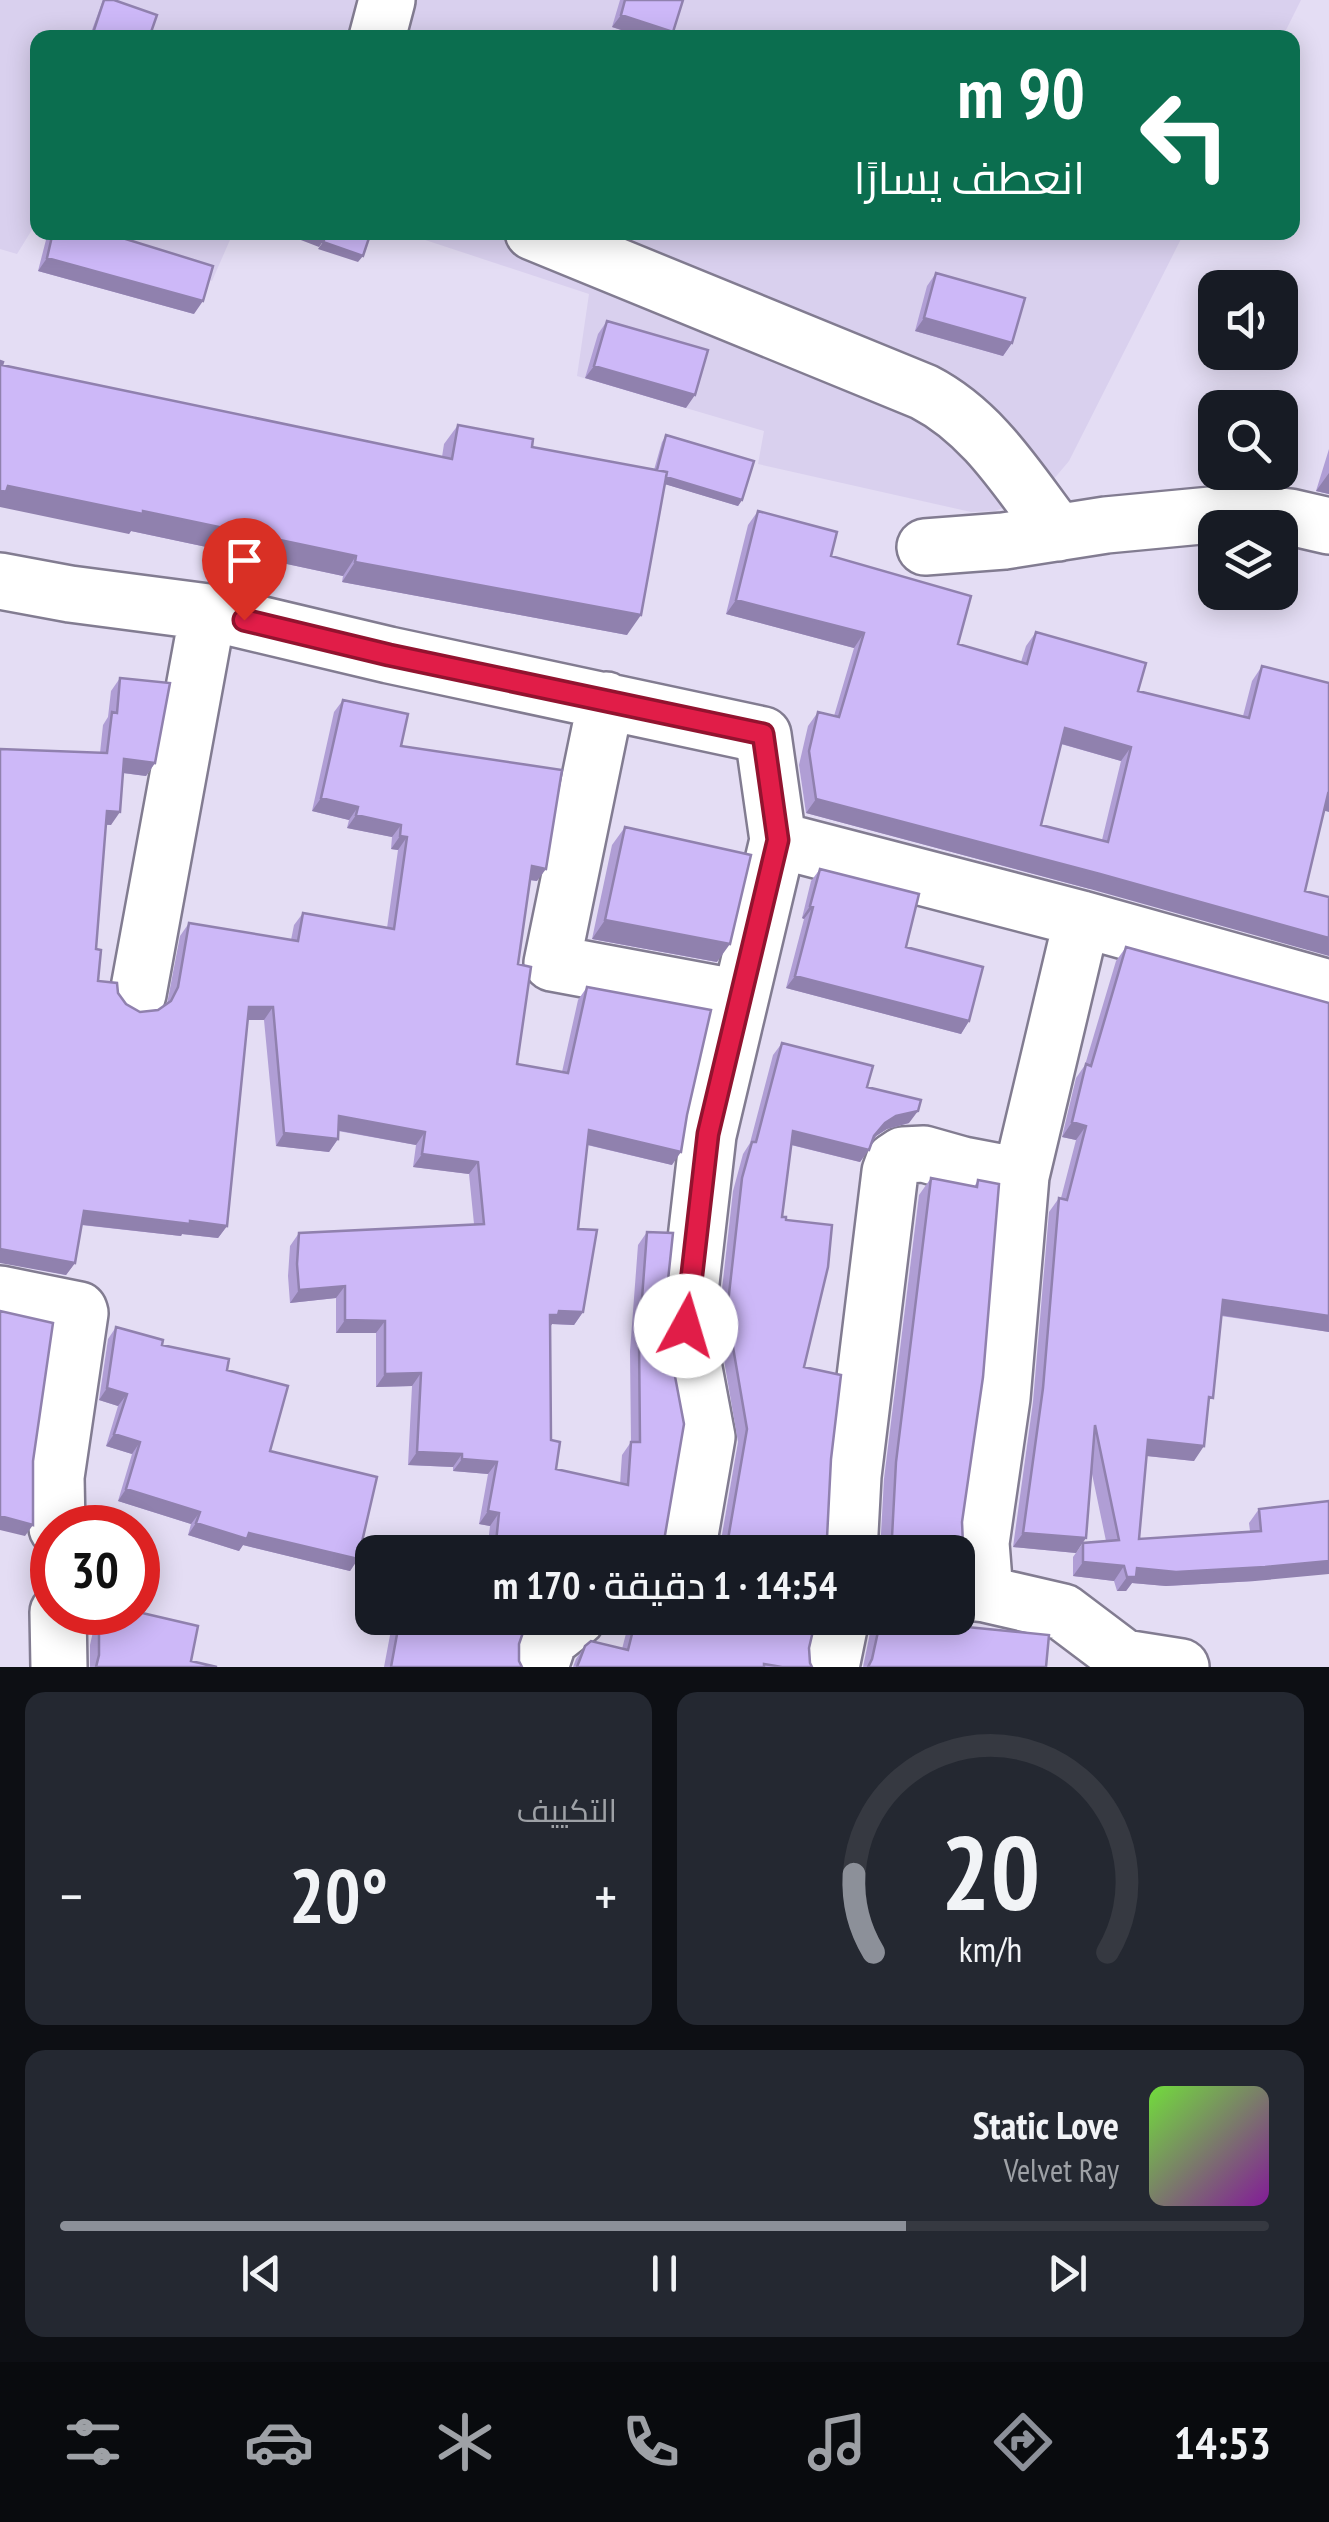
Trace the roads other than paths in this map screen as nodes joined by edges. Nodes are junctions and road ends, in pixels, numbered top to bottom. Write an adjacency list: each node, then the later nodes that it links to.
1 (388, 0): 2 (street)
2 (379, 30)
3 (553, 240): 5 (street)
4 (1329, 526): 5 (street)
5 (1058, 533): 6 (street)
6 (924, 547)
7 (0, 581): 8 (street)
8 (208, 612): 9 (street); 13 (street)
9 (606, 700): 10 (street); 14 (street)
10 (778, 840): 11 (street); 14 (street)
11 (1082, 919): 12 (street); 15 (street)
12 (1329, 988)
13 (138, 994)
14 (740, 998): 18 (street)
15 (1021, 1176): 19 (street); 20 (street)
16 (0, 1294): 17 (street)
17 (57, 1505)
18 (690, 1535)
19 (850, 1535)
20 (975, 1577)
21 (975, 1593): 28 (street)
22 (58, 1635): 25 (street)
23 (555, 1635): 26 (street)
24 (837, 1635): 27 (street)
25 (59, 1667)
26 (540, 1667)
27 (831, 1667)
28 (1181, 1667)

